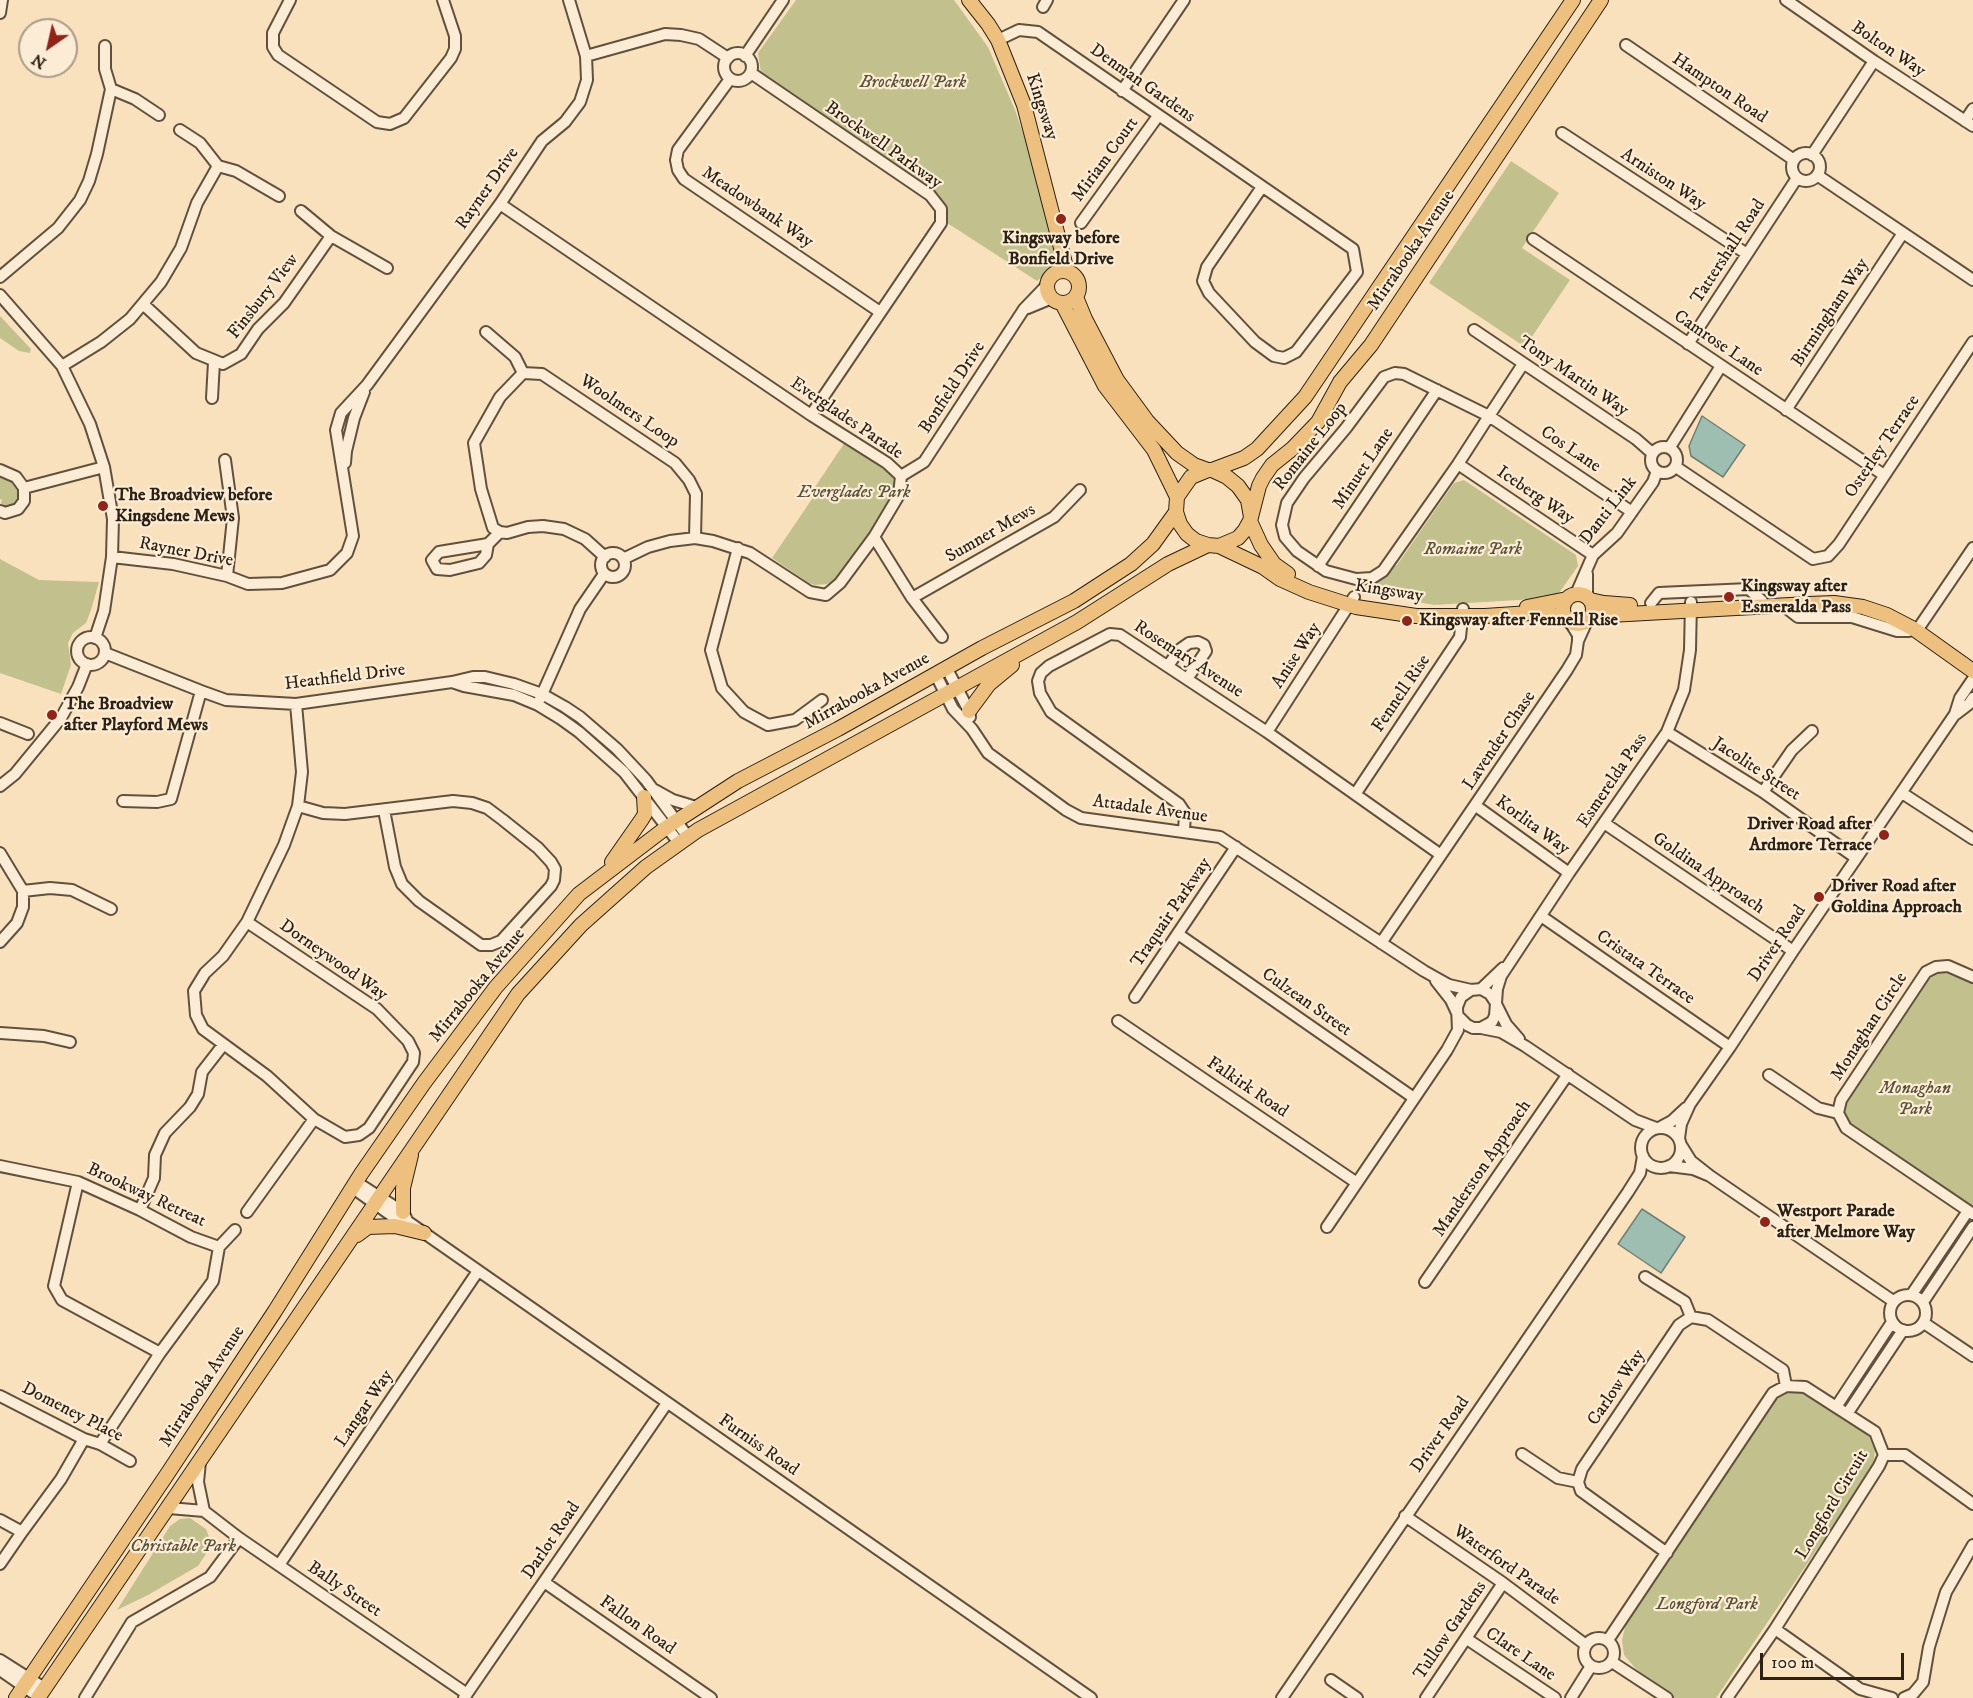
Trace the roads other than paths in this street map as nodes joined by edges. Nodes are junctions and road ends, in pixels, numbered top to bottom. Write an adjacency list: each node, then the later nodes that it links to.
1 (2, 0): 11 (street)
2 (290, 0): 3 (street)
3 (443, 0)
4 (570, 0): 15 (street, Rayner Drive)
5 (783, 0): 16 (street)
6 (1184, 0): 22 (street)
7 (1573, 0): 75 (main road, Mirrabooka Avenue)
8 (1601, 0): 85 (main road, Mirrabooka Avenue)
9 (1786, 0): 18 (street, Bolton Way)
10 (972, 1): 12 (main road, Kingsway)
11 (0, 13)
12 (998, 39): 22 (street, Denman Gardens); 44 (main road, Kingsway)
13 (1626, 45): 30 (street, Hampton Road)
14 (105, 46): 21 (street)
15 (586, 56): 17 (street); 36 (street, Rayner Drive)
16 (745, 56): 17 (street); 19 (street)
17 (728, 58): 20 (street)
18 (1874, 61): 26 (street, Bolton Way); 29 (street)
19 (750, 73): 20 (street); 53 (street, Brockwell Parkway)
20 (730, 79): 53 (street, Meadowbank Way)
21 (111, 89): 24 (street); 45 (street)
22 (1122, 90): 25 (street, Denman Gardens)
23 (1973, 109): 26 (street)
24 (159, 115)
25 (1158, 116): 34 (street, Denman Gardens); 38 (street, Miriam Court)
26 (1969, 123)
27 (180, 130): 31 (street)
28 (1562, 133): 42 (street, Arniston Way)
29 (1812, 155): 30 (street); 32 (street)
30 (1794, 160): 33 (street)
31 (218, 166): 35 (street); 51 (street)
32 (1817, 175): 33 (street); 39 (street)
33 (1797, 178): 42 (street, Tattershall Road)
34 (1262, 188): 34 (street, Denman Gardens)
35 (279, 196)
36 (501, 204): 66 (street, Everglades Parade); 99 (street, Rayner Drive)
37 (301, 211): 40 (street)
38 (1081, 223)
39 (1903, 233): 46 (street); 65 (street, Birmingham Way)
40 (331, 236): 43 (street); 58 (street, Finsbury View)
41 (1533, 239): 57 (street, Camrose Lane)
42 (1747, 254): 57 (street, Tattershall Road)
43 (387, 268)
44 (1061, 272): 47 (main road); 49 (main road)
45 (0, 277)
46 (1973, 280)
47 (1047, 284): 50 (main road); 52 (street, Bonfield Drive)
48 (0, 295): 60 (street)
49 (1076, 297): 50 (main road); 75 (main road)
50 (1057, 301): 52 (street); 81 (main road)
51 (143, 304): 58 (street); 60 (street)
52 (1024, 309): 78 (street, Bonfield Drive)
53 (880, 312): 66 (street, Brockwell Parkway)
54 (1474, 330): 59 (street, Tony Martin Way)
55 (486, 332): 62 (street)
56 (1973, 342): 77 (street, Osterley Terrace)
57 (1688, 344): 61 (street, Camrose Lane)
58 (214, 362): 64 (street)
59 (1523, 364): 67 (street, Romaine Loop); 69 (street, Tony Martin Way)
60 (62, 366): 72 (street)
61 (1721, 366): 65 (street, Camrose Lane); 68 (street)
62 (523, 373): 86 (street); 88 (street, Woolmers Loop)
63 (1437, 390): 67 (street, Romaine Loop); 97 (street, Minuet Lane); 97 (street, Romaine Loop)
64 (212, 398)
65 (1786, 410): 77 (street, Camrose Lane)
66 (811, 415): 78 (street, Everglades Parade)
67 (1489, 416): 71 (street, Romaine Loop); 84 (street, Cos Lane)
68 (1670, 447): 69 (street); 73 (street)
69 (1652, 453): 76 (street)
70 (225, 460): 99 (street)
71 (1458, 464): 93 (street, Iceberg Way); 97 (street, Romaine Loop)
72 (104, 467): 79 (street); 94 (street)
73 (1676, 468): 76 (street); 77 (street, Osterley Terrace)
74 (0, 470): 79 (street)
75 (1210, 470): 81 (main road); 85 (main road)
76 (1657, 471): 84 (street, Danti Link)
77 (1884, 475)
78 (901, 476): 87 (street, Everglades Parade)
79 (24, 488): 82 (street)
80 (1080, 490): 100 (street, Sumner Mews)
81 (1177, 497): 83 (main road)
82 (0, 511)
83 (1176, 512): 90 (main road); 119 (main road, Mirrabooka Avenue)
84 (1632, 512): 93 (street, Danti Link)
85 (1251, 519): 90 (main road); 102 (main road, Kingsway)
86 (500, 532): 89 (street); 95 (street)
87 (874, 537): 91 (street, Everglades Parade); 100 (street)
88 (695, 538): 91 (street, Everglades Parade); 96 (street, Everglades Parade)
89 (488, 544): 89 (street)
90 (1213, 546): 102 (main road, Kingsway); 113 (main road, Mirrabooka Avenue)
91 (738, 548): 127 (street)
92 (1973, 548): 109 (street)
93 (1593, 555): 101 (street, Danti Link)
94 (112, 557): 99 (street, Rayner Drive); 111 (street)
95 (604, 557): 96 (street); 98 (street)
96 (623, 559): 98 (street)
97 (1318, 566)
98 (604, 574): 125 (street)
99 (227, 576)
100 (912, 598): 110 (street)
101 (1580, 598): 104 (main road, Kingsway); 106 (main road, Kingsway); 107 (main road); 108 (main road)
102 (1352, 601): 106 (main road, Kingsway); 135 (street, Anise Way)
103 (1762, 601): 104 (street, Kingsway); 105 (main road, Kingsway); 109 (main road, Kingsway)
104 (1651, 603): 105 (main road, Kingsway)
105 (1691, 606): 107 (main road, Kingsway); 109 (main road, Kingsway); 136 (street, Esmerelda Pass)
106 (1463, 613): 108 (main road, Kingsway); 141 (street, Fennell Rise)
107 (1590, 618): 108 (main road, Kingsway); 112 (street, Lavender Chase)
108 (1568, 620): 112 (street)
109 (1917, 628): 115 (main road, Kingsway); 118 (main road, Kingsway)
110 (942, 637)
111 (95, 638): 114 (street); 116 (street)
112 (1578, 642): 145 (street, Lavender Chase)
113 (1040, 643): 124 (main road, Mirrabooka Avenue); 130 (main road)
114 (105, 653): 116 (street); 123 (street, Heathfield Drive)
115 (1973, 660)
116 (87, 664): 138 (street)
117 (1168, 666): 120 (street, Rosemary Avenue); 120 (street); 150 (street, Rosemary Avenue)
118 (1973, 671)
119 (941, 672): 124 (street, Attadale Avenue); 146 (main road, Mirrabooka Avenue)
120 (1187, 679): 135 (street, Rosemary Avenue)
121 (1973, 679): 131 (street, Driver Road)
122 (452, 682): 125 (street, Heathfield Drive); 128 (street, Heathfield Drive); 129 (street, Heathfield Drive)
123 (201, 691): 128 (street, Heathfield Drive); 143 (street)
124 (951, 691): 130 (street, Attadale Avenue); 133 (street, Attadale Avenue); 152 (main road, Mirrabooka Avenue)
125 (542, 694): 129 (street); 140 (street, Heathfield Drive)
126 (1973, 698): 131 (street, Driver Road)
127 (822, 700)
128 (296, 704): 144 (street, Dorneywood Way)
129 (538, 705): 140 (street, Heathfield Drive)
130 (969, 711): 133 (street, Attadale Avenue)
131 (1955, 714): 142 (street, Driver Road)
132 (0, 723): 137 (street)
133 (972, 729): 150 (street, Attadale Avenue)
134 (1812, 731): 139 (street)
135 (1267, 732): 141 (street, Rosemary Avenue)
136 (1667, 732): 139 (street, Jacolite Street); 148 (street, Esmerelda Pass)
137 (28, 734)
138 (0, 786)
139 (1763, 792): 156 (street, Jacolite Street)
140 (648, 793): 146 (street); 149 (street, Heathfield Drive); 158 (main road)
141 (1356, 793): 155 (street, Rosemary Avenue)
142 (1902, 793): 151 (street); 156 (street, Driver Road)
143 (123, 801)
144 (298, 806): 147 (street); 162 (street, Dorneywood Way)
145 (1476, 806): 155 (street, Lavender Chase); 157 (street, Korlita Way)
146 (696, 807): 149 (main road, Mirrabooka Avenue)
147 (384, 810): 147 (street)
148 (1604, 823): 157 (street, Esmerelda Pass); 166 (street, Goldina Approach)
149 (672, 824): 152 (street, Heathfield Drive); 158 (main road, Mirrabooka Avenue)
150 (1184, 831): 153 (street, Attadale Avenue)
151 (1973, 839)
152 (683, 840): 191 (main road, Mirrabooka Avenue)
153 (1236, 847): 163 (street, Traquair Parkway); 165 (street, Attadale Avenue)
154 (0, 853): 159 (street)
155 (1441, 855): 165 (street, Lavender Chase)
156 (1856, 858): 166 (street, Driver Road)
157 (1569, 873): 161 (street, Esmerelda Pass)
158 (599, 878): 198 (main road, Mirrabooka Avenue)
159 (23, 891): 160 (street); 164 (street)
160 (111, 909)
161 (1540, 916): 167 (street, Esmerelda Pass); 180 (street, Cristata Terrace)
162 (247, 922): 178 (street, Dorneywood Way); 188 (street, Dorneywood Way)
163 (1178, 934): 171 (street, Traquair Parkway); 184 (street, Culzean Street)
164 (0, 942)
165 (1381, 943): 168 (street, Attadale Avenue)
166 (1792, 951): 180 (street, Driver Road)
167 (1512, 960): 170 (street, Esmerelda Pass); 172 (street, Esmerelda Pass)
168 (1424, 971): 170 (street, Attadale Avenue); 173 (street, Attadale Avenue)
169 (1973, 977): 187 (street, Monaghan Circle)
170 (1476, 990): 172 (street); 173 (street)
171 (1135, 997)
172 (1496, 1003): 175 (street); 179 (street)
173 (1458, 1014): 175 (street); 181 (street)
174 (1118, 1021): 197 (street, Falkirk Road)
175 (1480, 1028): 179 (street); 181 (street)
176 (0, 1033): 177 (street)
177 (70, 1042)
178 (223, 1045): 188 (street, Dorneywood Way); 201 (street)
179 (1525, 1046): 182 (street)
180 (1731, 1047): 185 (street, Driver Road)
181 (1448, 1050): 184 (street)
182 (1568, 1074): 186 (street); 213 (street, Manderston Approach)
183 (1769, 1075): 187 (street)
184 (1414, 1098): 197 (street)
185 (1690, 1104): 189 (street, Driver Road); 190 (street, Driver Road)
186 (1619, 1108): 189 (street); 192 (street)
187 (1838, 1113): 203 (street)
188 (314, 1119): 202 (street)
189 (1658, 1128): 190 (street); 192 (street)
190 (1680, 1142): 194 (street); 195 (street)
191 (413, 1147): 200 (main road, Mirrabooka Avenue); 204 (main road)
192 (1642, 1152): 194 (street); 199 (street, Driver Road)
193 (0, 1166): 196 (street, Brookway Retreat)
194 (1666, 1167): 195 (street); 199 (street, Driver Road)
195 (1710, 1176): 215 (street)
196 (78, 1182): 201 (street, Brookway Retreat); 221 (street)
197 (1357, 1183): 205 (street)
198 (354, 1185): 200 (street, Furniss Road); 257 (main road, Mirrabooka Avenue)
199 (1628, 1192): 238 (street, Driver Road)
200 (377, 1201): 204 (street, Furniss Road); 209 (main road, Mirrabooka Avenue)
201 (140, 1209): 210 (street, Brookway Retreat)
202 (247, 1212)
203 (1970, 1213): 214 (street)
204 (405, 1217): 208 (street, Furniss Road)
205 (1327, 1227)
206 (1973, 1227): 216 (street)
207 (235, 1230): 210 (street, Brookway Retreat)
208 (424, 1233): 209 (main road); 211 (street, Furniss Road)
209 (352, 1238): 233 (main road, Mirrabooka Avenue)
210 (219, 1247): 221 (street)
211 (477, 1271): 225 (street, Furniss Road); 245 (street, Langar Way)
212 (1645, 1276): 217 (street)
213 (1425, 1282)
214 (1912, 1294): 215 (street); 216 (street)
215 (1893, 1301): 218 (street)
216 (1923, 1302): 219 (street)
217 (1691, 1317): 223 (street); 234 (street, Carlow Way)
218 (1892, 1322): 220 (street); 226 (street)
219 (1924, 1323): 220 (street); 222 (street)
220 (1903, 1330): 227 (street)
221 (160, 1353): 229 (street)
222 (1973, 1356)
223 (1786, 1386): 226 (street, Longford Circuit); 243 (street)
224 (0, 1396): 228 (street, Domeney Place)
225 (667, 1402): 246 (street, Darlot Road); 262 (street, Furniss Road)
226 (1836, 1407): 227 (street, Longford Circuit)
227 (1847, 1414): 231 (street, Longford Circuit)
228 (84, 1438): 229 (street, Domeney Place); 240 (street)
229 (100, 1444): 232 (street, Domeney Place)
230 (1522, 1454): 234 (street)
231 (1884, 1455): 235 (street); 248 (street, Longford Circuit)
232 (130, 1461)
233 (200, 1462): 236 (main road, Mirrabooka Avenue); 237 (street)
234 (1578, 1482): 243 (street)
235 (1973, 1504)
236 (169, 1508): 237 (street); 258 (main road, Mirrabooka Avenue)
237 (204, 1511): 241 (street, Bally Street)
238 (1405, 1516): 247 (street, Waterford Parade); 263 (street, Driver Road)
239 (0, 1520): 240 (street)
240 (22, 1532): 244 (street)
241 (239, 1538): 245 (street, Bally Street); 260 (street)
242 (1973, 1545): 271 (street)
243 (1667, 1553): 250 (street)
244 (0, 1564)
245 (279, 1565): 259 (street, Bally Street)
246 (544, 1582): 259 (street, Darlot Road); 261 (street, Fallon Road)
247 (1503, 1583): 249 (street, Tullow Gardens); 251 (street, Waterford Parade)
248 (1775, 1629): 269 (street, Longford Circuit); 270 (street)
249 (1467, 1639): 265 (street, Tullow Gardens); 266 (street, Clare Lane)
250 (1608, 1641): 251 (street); 253 (street)
251 (1586, 1645): 254 (street)
252 (0, 1660): 257 (street)
253 (1612, 1662): 254 (street); 268 (street)
254 (1591, 1666): 267 (street)
255 (0, 1670): 257 (street)
256 (1331, 1680): 264 (street)
257 (23, 1688): 258 (street)
258 (40, 1694)
259 (466, 1696)
260 (85, 1698)
261 (711, 1698)
262 (1091, 1698)
263 (1282, 1698)
264 (1357, 1698)
265 (1426, 1698)
266 (1555, 1698)
267 (1571, 1698)
268 (1666, 1698)
269 (1727, 1698)
270 (1892, 1698)
271 (1904, 1698)

